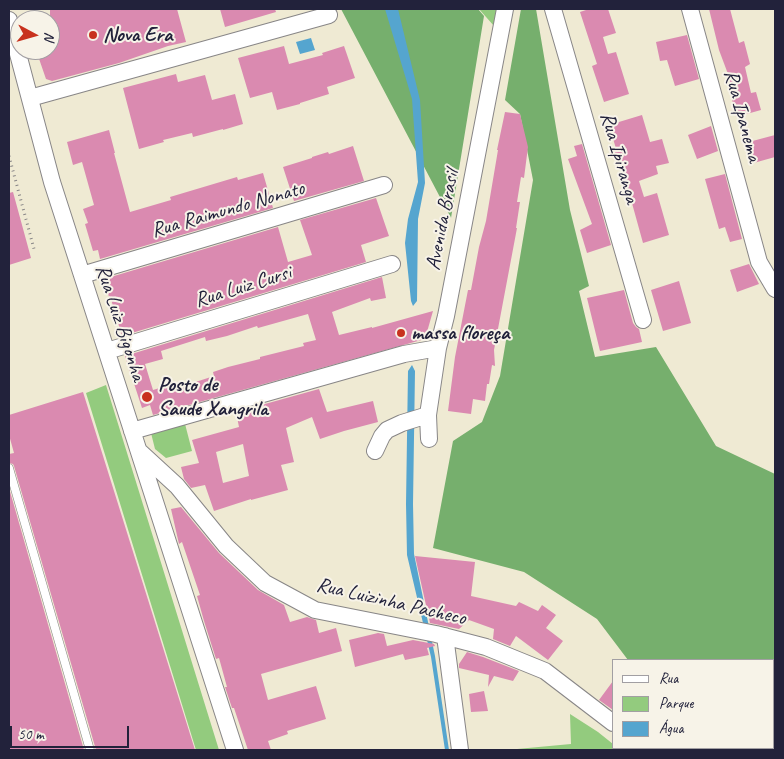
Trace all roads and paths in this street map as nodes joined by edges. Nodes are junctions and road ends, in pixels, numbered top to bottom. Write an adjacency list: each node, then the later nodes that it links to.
1 (505, 9): 14 (street, Avenida Brasil)
2 (553, 9): 13 (street, Rua Ipiranga)
3 (690, 9): 12 (street, Rua Ipanema)
4 (329, 15): 6 (street)
5 (9, 20): 6 (street, Rua Luiz Bigonha)
6 (30, 98): 11 (street, Rua Luiz Bigonha)
7 (9, 156): 9 (path)
8 (384, 186): 11 (street, Rua Raimundo Nonato)
9 (34, 249)
10 (392, 264): 15 (street, Rua Luiz Cursi)
11 (82, 275): 15 (street, Rua Luiz Bigonha)
12 (775, 289)
13 (644, 320)
14 (438, 348): 16 (street, Avenida Brasil); 17 (street)
15 (107, 351): 17 (street, Rua Luiz Bigonha)
16 (424, 416): 18 (street, Avenida Brasil); 20 (street)
17 (132, 431): 19 (street, Rua Luiz Bigonha)
18 (429, 439)
19 (139, 451): 22 (street, Rua Luizinha Pacheco); 25 (street, Rua Luiz Bigonha)
20 (374, 451)
21 (9, 468): 24 (lane)
22 (445, 636): 23 (street, Rua Luizinha Pacheco); 26 (street)
23 (612, 722)
24 (90, 750)
25 (235, 750)
26 (460, 750)

